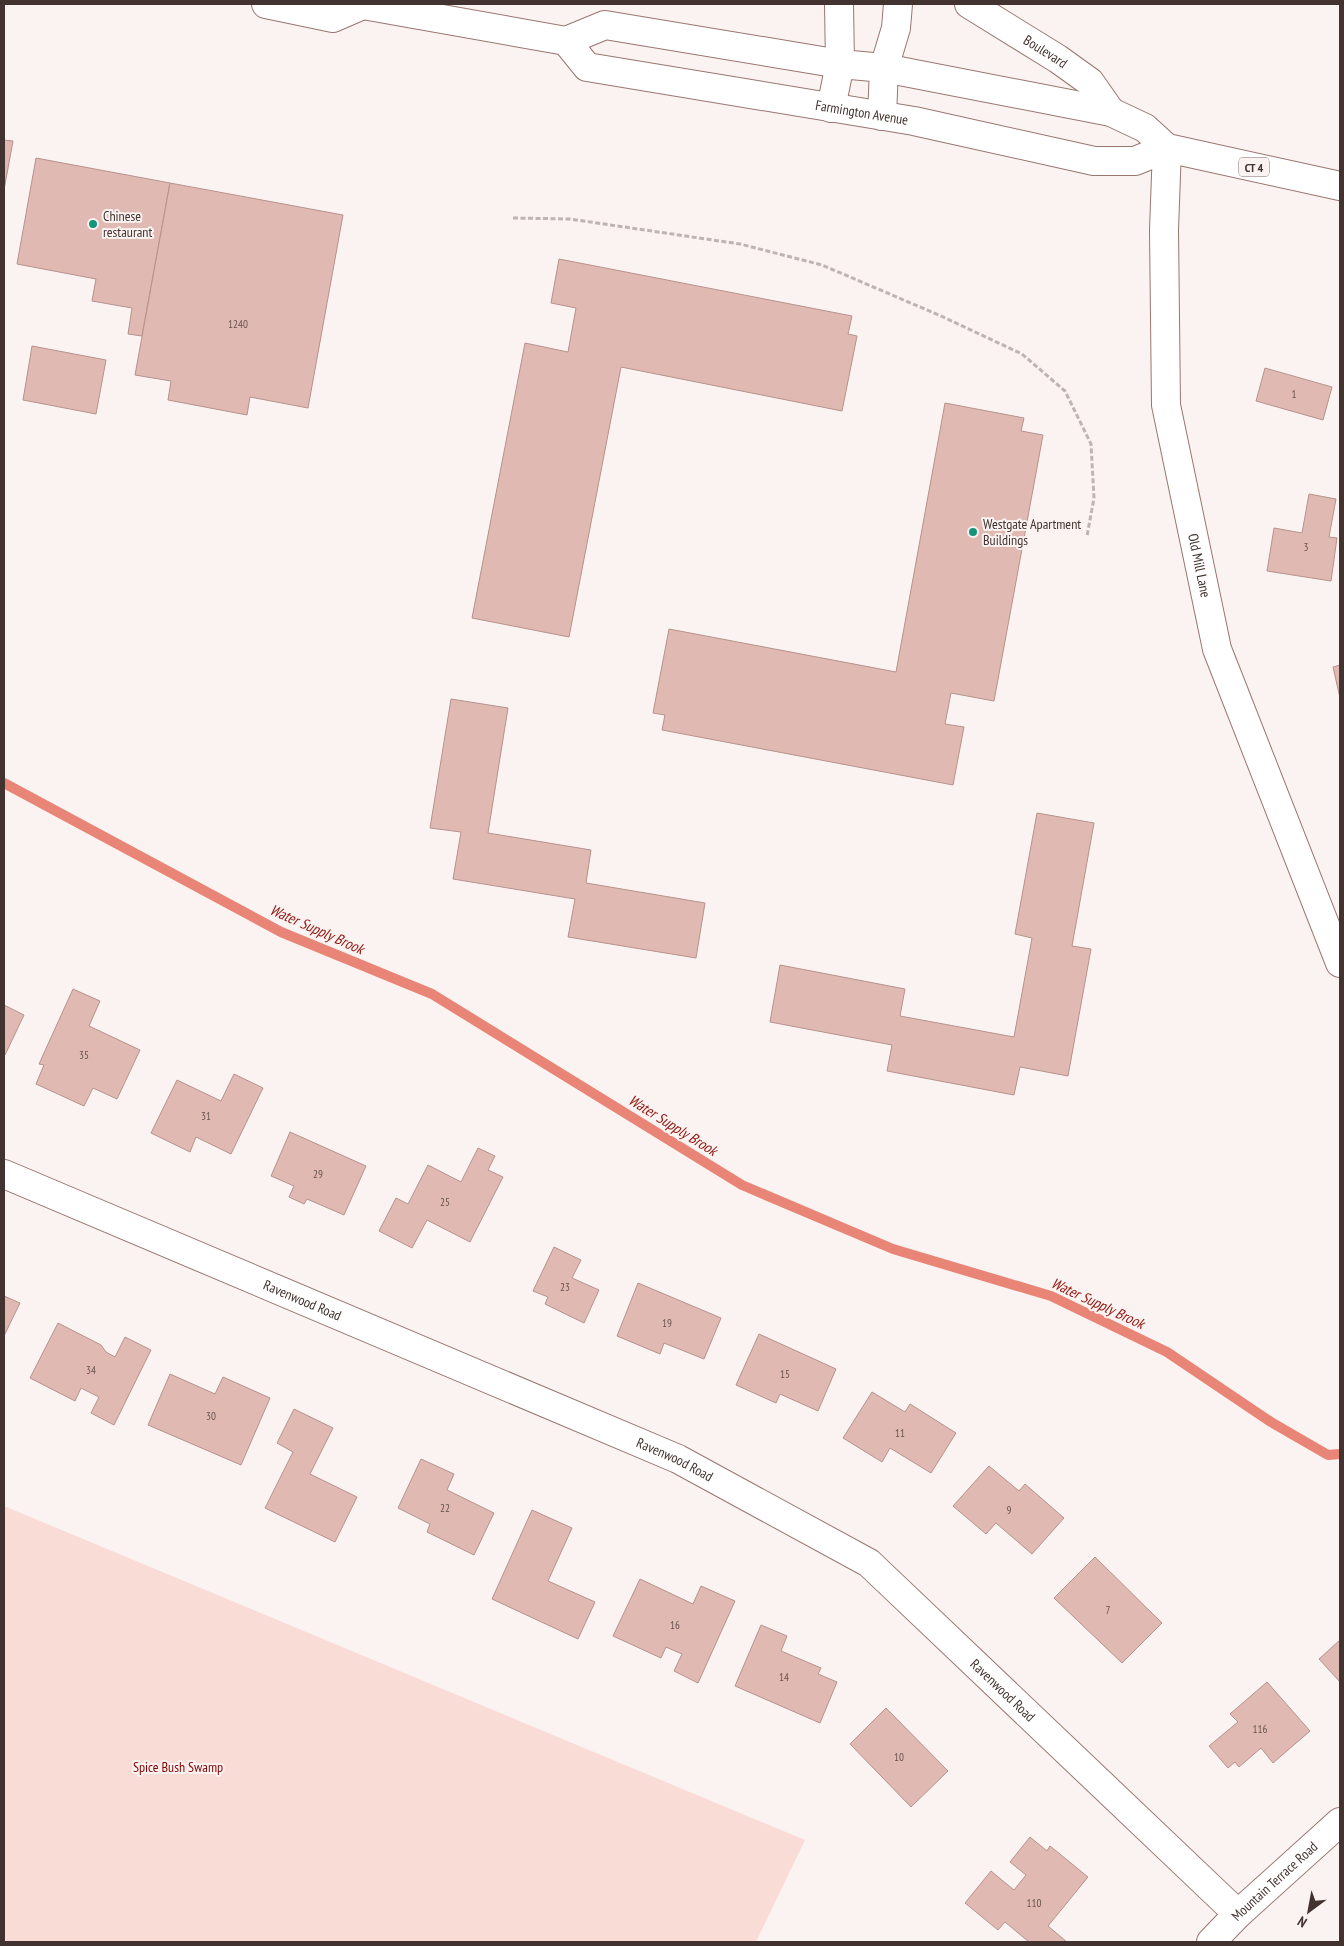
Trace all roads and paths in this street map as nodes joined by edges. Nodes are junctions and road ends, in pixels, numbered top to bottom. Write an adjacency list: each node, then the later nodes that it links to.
1 (266, 4): 2 (street)
2 (362, 4): 6 (street)
3 (839, 4): 7 (street)
4 (898, 4): 8 (street)
5 (969, 4): 10 (street, Boulevard)
6 (566, 41): 7 (street); 9 (street, Farmington Avenue)
7 (840, 64): 8 (street); 9 (street)
8 (884, 68): 10 (street); 11 (street)
9 (831, 108): 11 (street, Farmington Avenue)
10 (1111, 112): 12 (street)
11 (882, 116): 12 (street, Farmington Avenue)
12 (1167, 148): 13 (street, CT 4); 16 (street, Old Mill Lane)
13 (1340, 186)
14 (513, 218): 15 (path)
15 (1086, 536)
16 (1340, 963)
17 (4, 1174): 19 (street, Ravenwood Road)
18 (1340, 1822): 19 (street, Mountain Terrace Road)
19 (1238, 1914): 20 (street, Mountain Terrace Road)
20 (1211, 1942)

